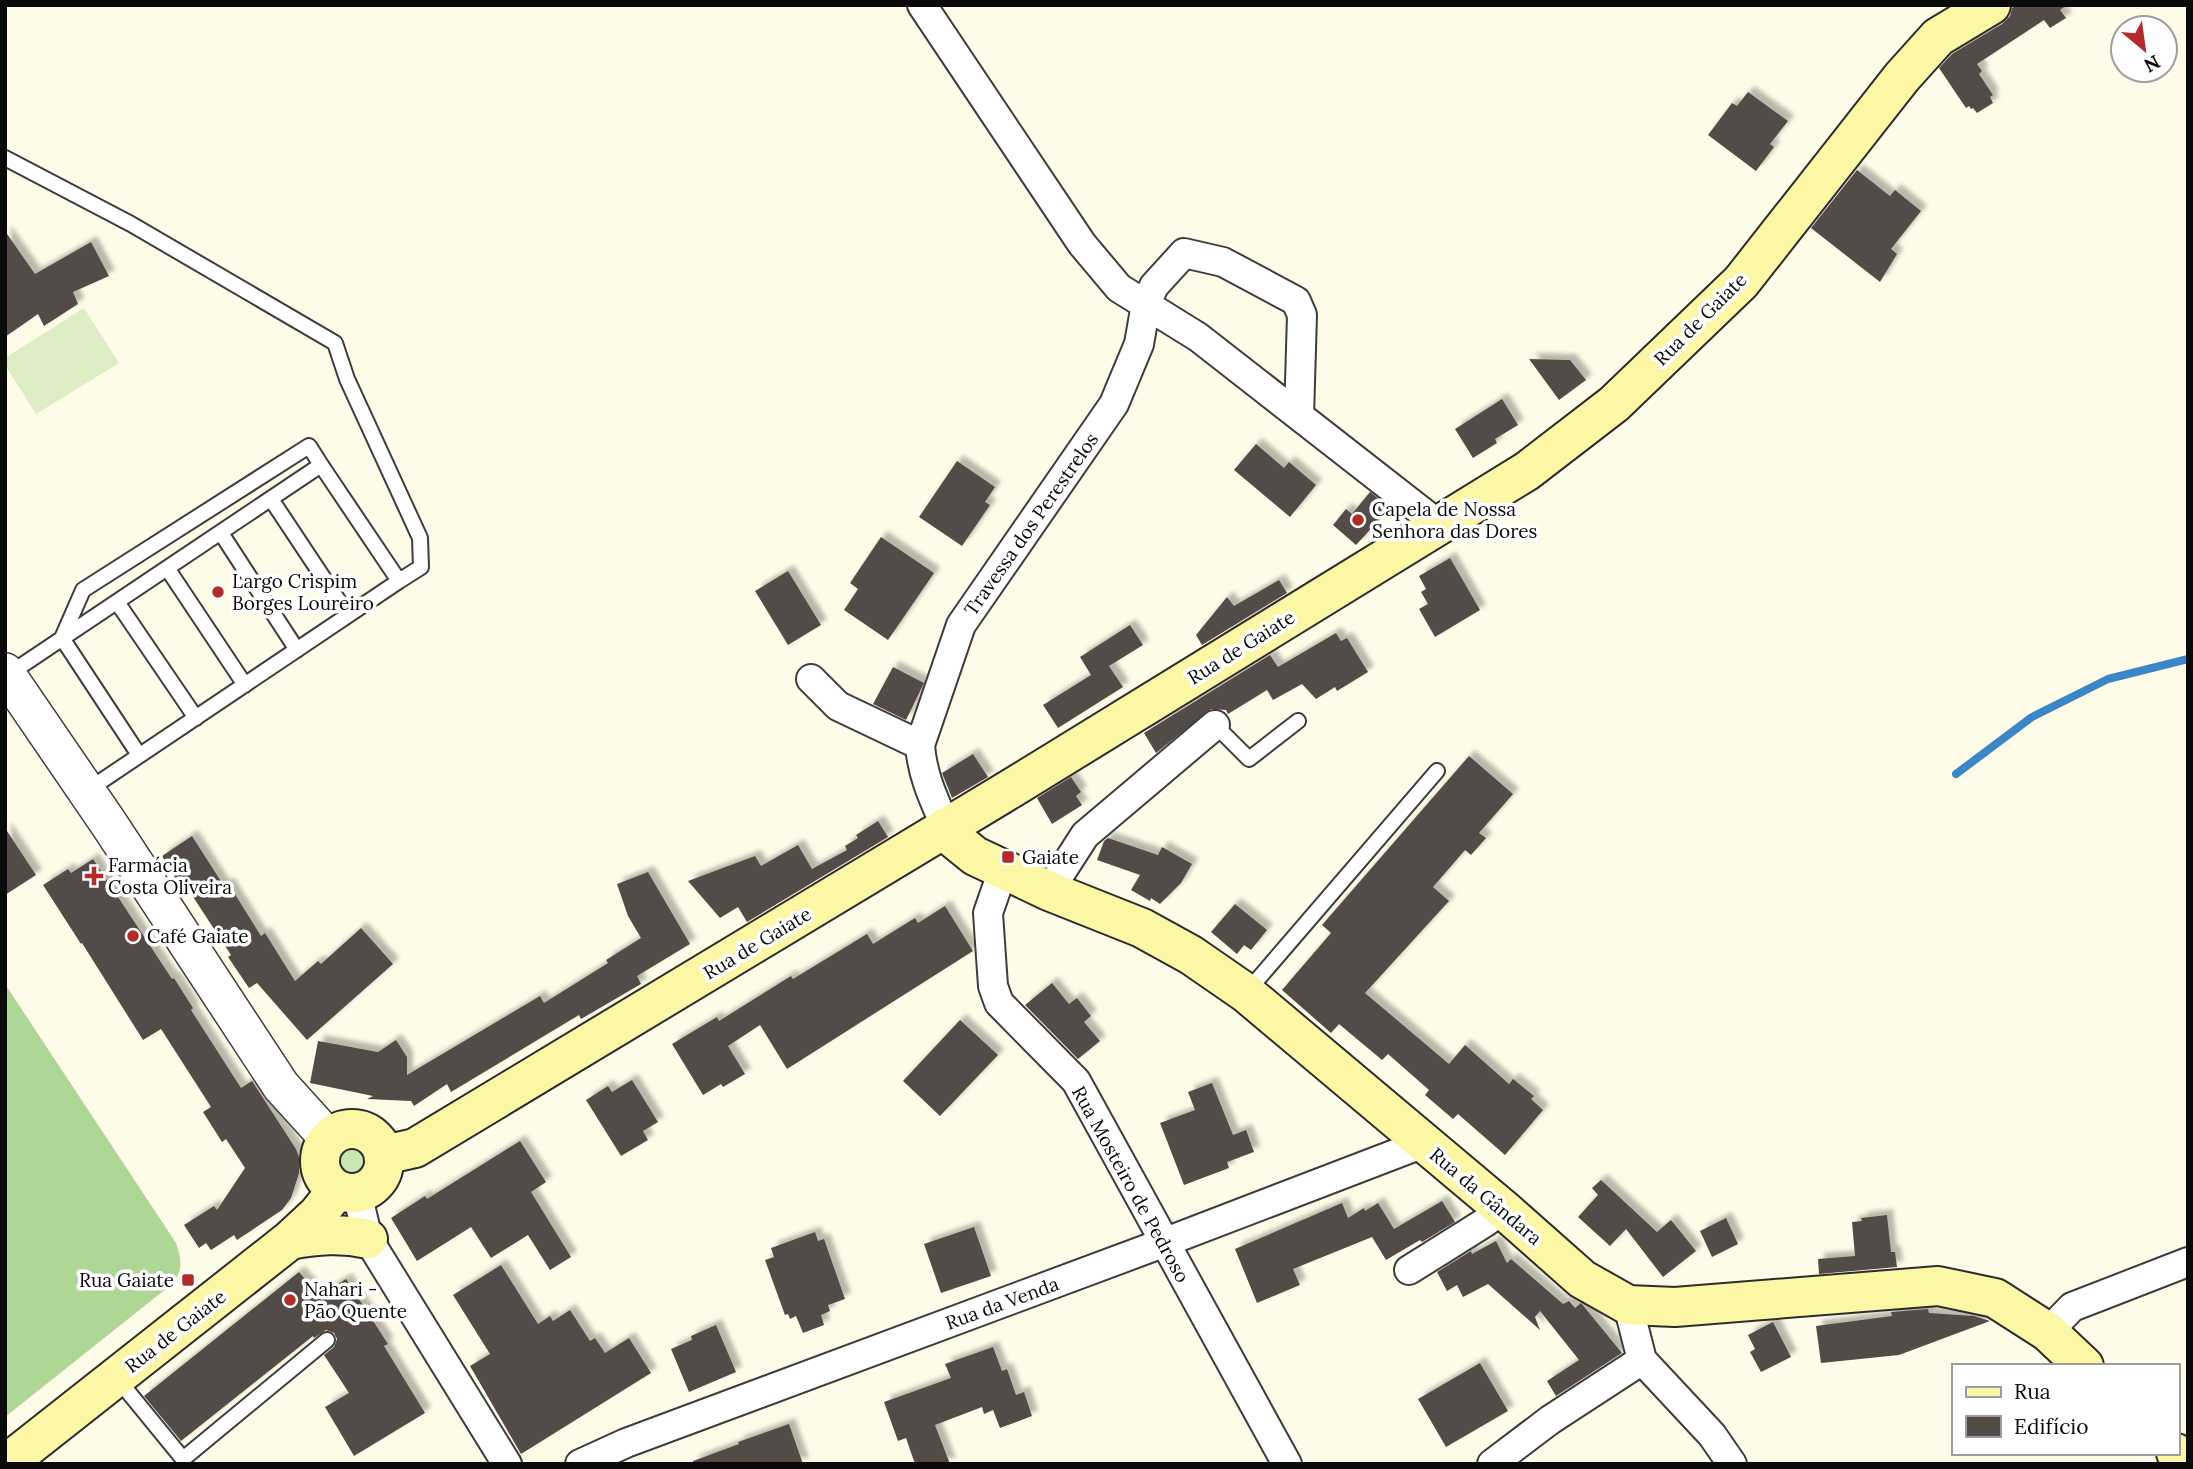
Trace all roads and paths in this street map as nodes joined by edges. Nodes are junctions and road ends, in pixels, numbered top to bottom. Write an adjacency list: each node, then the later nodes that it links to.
1 (922, 5): 4 (street)
2 (1991, 5): 8 (main road, Rua de Gaiate)
3 (5, 158): 11 (lane)
4 (1146, 304): 5 (street); 5 (street); 22 (street, Travessa dos Perestrelos)
5 (1299, 416): 8 (street)
6 (321, 465): 7 (lane); 11 (lane); 14 (lane)
7 (271, 499): 9 (lane); 13 (lane)
8 (1438, 525): 26 (main road, Rua de Gaiate)
9 (221, 533): 10 (lane); 15 (lane)
10 (167, 568): 12 (lane); 18 (lane)
11 (399, 581): 13 (lane)
12 (117, 602): 14 (lane); 19 (lane)
13 (348, 615): 15 (lane)
14 (62, 638): 16 (lane); 23 (lane)
15 (297, 650): 18 (lane)
16 (6, 674): 25 (street)
17 (811, 679): 22 (street)
18 (245, 685): 19 (lane)
19 (196, 718): 23 (lane)
20 (1298, 721): 21 (lane)
21 (1215, 725): 28 (street)
22 (920, 745): 26 (street, Travessa dos Perestrelos)
23 (139, 755): 25 (lane)
24 (1437, 771): 29 (lane)
25 (87, 791): 30 (street)
26 (946, 827): 27 (main road, Rua da Gândara); 32 (main road, Rua de Gaiate)
27 (1003, 870): 28 (main road, Rua da Gândara); 37 (street, Rua Mosteiro de Pedroso)
28 (1049, 891): 29 (main road, Rua da Gândara)
29 (1246, 993): 31 (main road, Rua da Gândara)
30 (329, 1139): 32 (main road); 33 (main road)
31 (1424, 1143): 34 (main road, Rua da Gândara); 37 (street, Rua da Venda)
32 (384, 1156): 33 (main road, Rua de Gaiate)
33 (347, 1191): 35 (street); 36 (main road, Rua de Gaiate)
34 (1503, 1209): 39 (street); 40 (main road, Rua da Gândara)
35 (368, 1239): 36 (main road); 47 (street)
36 (290, 1240): 45 (main road, Rua de Gaiate)
37 (1163, 1243): 48 (street, Rua da Venda); 49 (street, Rua Mosteiro de Pedroso)
38 (2188, 1262): 41 (street)
39 (1409, 1270)
40 (1628, 1306): 41 (main road, Rua da Gândara); 43 (street)
41 (2048, 1332): 44 (main road, Rua da Gândara)
42 (327, 1340): 45 (lane)
43 (1642, 1360): 50 (street); 51 (street)
44 (2082, 1364)
45 (116, 1377): 46 (main road, Rua de Gaiate)
46 (6, 1464)
47 (506, 1464)
48 (580, 1464)
49 (1286, 1464)
50 (1492, 1464)
51 (1732, 1464)

